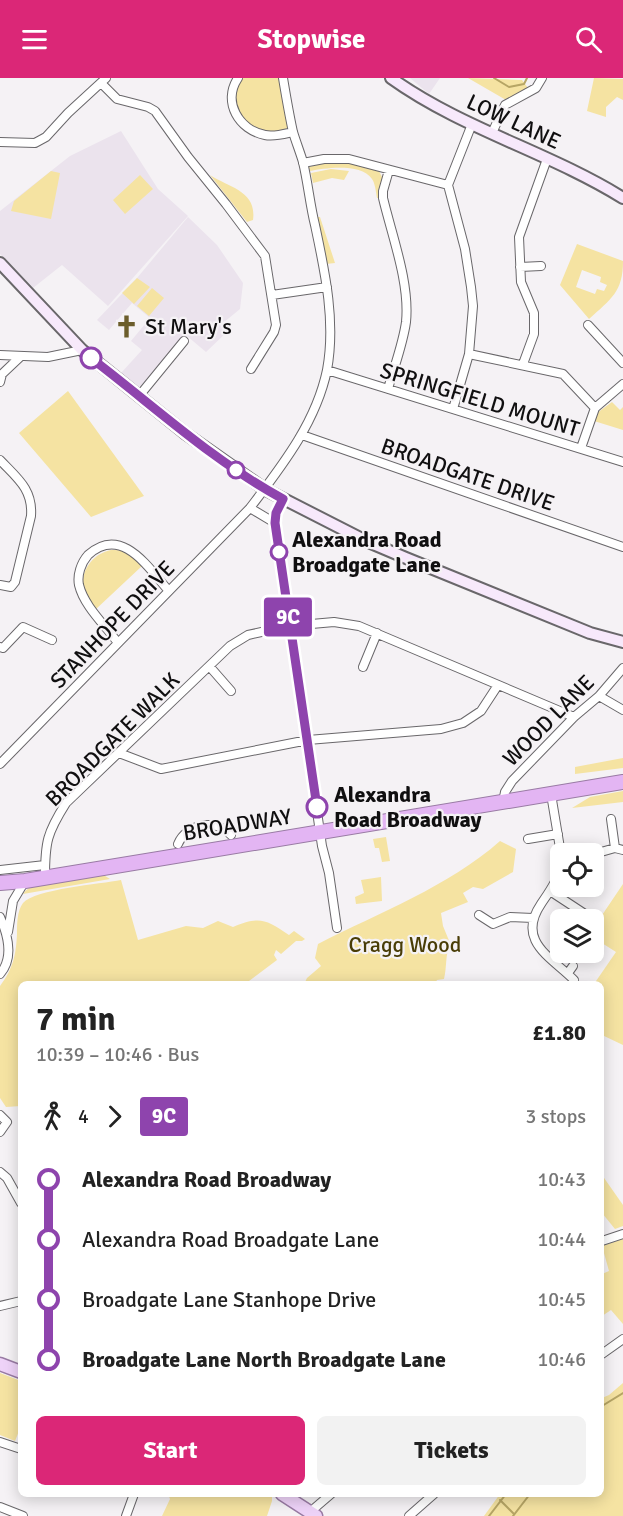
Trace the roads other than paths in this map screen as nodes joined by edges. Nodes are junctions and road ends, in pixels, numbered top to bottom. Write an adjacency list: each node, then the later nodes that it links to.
1 (238, 78): 7 (street)
2 (283, 78): 7 (street, STANHOPE DRIVE)
3 (391, 78): 6 (street, LOW LANE)
4 (542, 78): 8 (street)
5 (104, 81): 9 (street); 19 (street)
6 (472, 124): 8 (street, LOW LANE); 13 (street)
7 (293, 132): 11 (street, STANHOPE DRIVE)
8 (492, 133): 10 (street, LOW LANE)
9 (0, 142)
10 (547, 159): 14 (street, LOW LANE); 17 (street)
11 (303, 163): 12 (street); 18 (street, STANHOPE DRIVE)
12 (389, 170): 13 (street); 32 (street)
13 (448, 185): 23 (street)
14 (623, 198)
15 (0, 262): 22 (street)
16 (541, 266): 17 (street)
17 (520, 267): 27 (street)
18 (327, 287): 19 (street); 29 (street, STANHOPE DRIVE)
19 (272, 296): 28 (street)
20 (588, 325): 26 (street)
21 (184, 341): 33 (street)
22 (82, 350): 25 (street); 33 (street)
23 (469, 354): 27 (street); 35 (street)
24 (0, 355): 25 (street)
25 (20, 357): 30 (street)
26 (623, 363)
27 (523, 364): 34 (street)
28 (251, 369)
29 (327, 370): 32 (street, SPRINGFIELD MOUNT); 36 (street, STANHOPE DRIVE)
30 (1, 375)
31 (623, 384): 34 (street)
32 (388, 389): 35 (street, SPRINGFIELD MOUNT)
33 (139, 396): 40 (street)
34 (595, 408): 37 (street)
35 (453, 409): 37 (street, SPRINGFIELD MOUNT)
36 (302, 435): 40 (street, STANHOPE DRIVE); 44 (street, BROADGATE DRIVE)
37 (581, 448): 39 (street, SPRINGFIELD MOUNT)
38 (0, 460): 45 (street)
39 (623, 462)
40 (266, 490): 41 (street); 42 (street, STANHOPE DRIVE)
41 (283, 499): 43 (street); 50 (street)
42 (250, 508): 43 (street); 46 (street, STANHOPE DRIVE)
43 (275, 523): 47 (street)
44 (623, 547)
45 (0, 585)
46 (169, 591): 51 (street, STANHOPE DRIVE); 51 (street)
47 (289, 626): 48 (street, BROADGATE WALK); 53 (street, BROADGATE WALK); 61 (street)
48 (377, 633): 54 (street); 56 (street, BROADGATE WALK)
49 (52, 640): 52 (street)
50 (623, 642)
51 (118, 643): 63 (street, STANHOPE DRIVE)
52 (0, 647)
53 (210, 667): 57 (street, BROADGATE WALK); 62 (street, BROADGATE WALK)
54 (363, 667)
55 (623, 668): 58 (street, WOOD LANE)
56 (498, 685): 60 (street, BROADGATE WALK); 61 (street)
57 (231, 691)
58 (599, 696): 59 (street); 60 (street, WOOD LANE)
59 (623, 710)
60 (574, 717): 66 (street, WOOD LANE)
61 (308, 740): 62 (street); 68 (street)
62 (119, 753): 76 (street, BROADGATE WALK)
63 (0, 764)
64 (623, 782): 65 (highway, BROADWAY)
65 (551, 794): 66 (highway, BROADWAY); 69 (street)
66 (503, 802): 68 (highway, BROADWAY)
67 (611, 819): 74 (street)
68 (321, 832): 76 (highway, BROADWAY); 85 (street)
69 (558, 834): 71 (street); 72 (street)
70 (231, 835): 73 (street)
71 (528, 839)
72 (559, 843)
73 (178, 844)
74 (619, 849): 75 (street)
75 (604, 852)
76 (45, 871): 77 (street); 78 (highway, BROADWAY)
77 (0, 877): 78 (highway, BROADWAY)
78 (25, 881): 86 (street)
79 (550, 891): 84 (street)
80 (560, 897): 81 (street)
81 (578, 909)
82 (479, 915): 84 (street)
83 (0, 916): 86 (street)
84 (533, 918): 87 (street)
85 (337, 928)
86 (8, 933): 88 (street)
87 (573, 966)
88 (0, 974)
89 (0, 1115): 90 (street)
90 (0, 1132)
91 (0, 1172): 92 (street)
92 (18, 1198)
93 (623, 1234): 94 (street)
94 (604, 1240)
95 (18, 1302): 96 (street)
96 (0, 1306)
97 (623, 1339): 98 (street)
98 (604, 1353)
99 (0, 1364): 100 (main road)
100 (18, 1371)
101 (0, 1442): 102 (street)
102 (18, 1448)
103 (133, 1497): 110 (street)
104 (287, 1497): 108 (main road)
105 (328, 1497): 108 (street)
106 (431, 1497): 111 (street)
107 (0, 1507): 109 (street)
108 (313, 1514)
109 (23, 1516)
110 (126, 1516)
111 (409, 1516)

